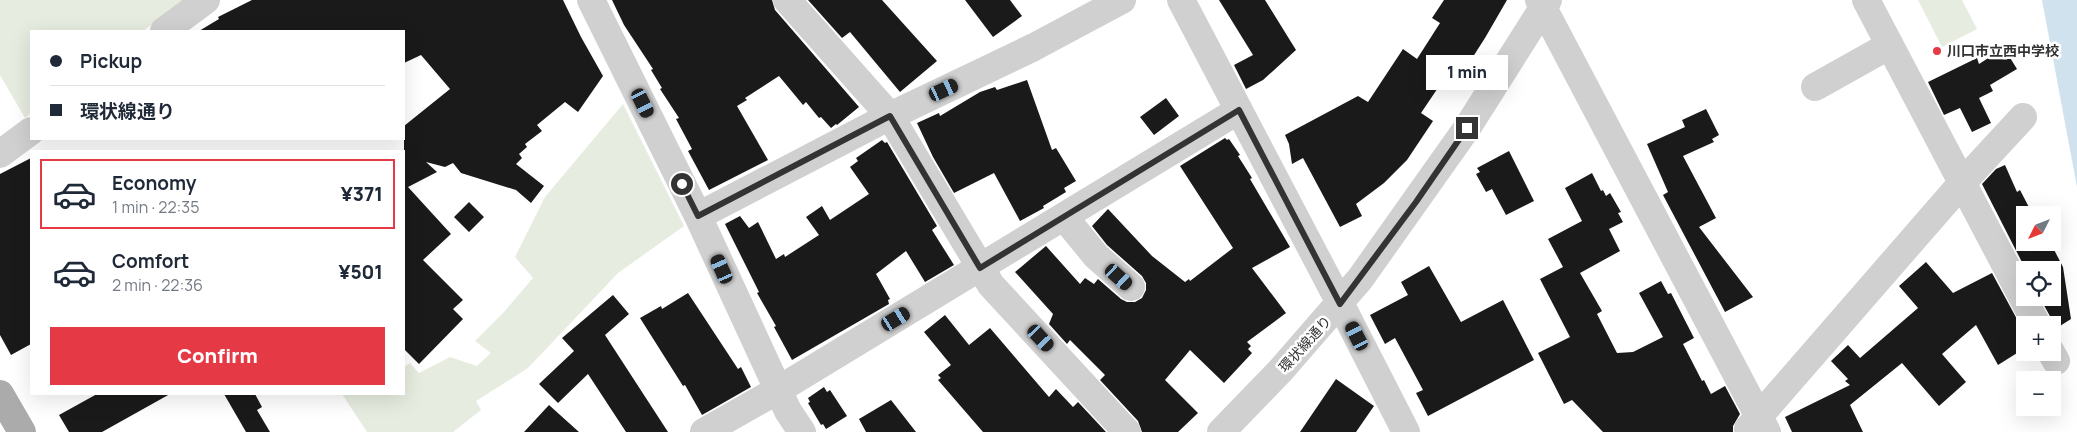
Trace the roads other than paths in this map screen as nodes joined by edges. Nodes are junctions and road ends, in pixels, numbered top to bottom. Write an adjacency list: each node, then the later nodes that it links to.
1 (206, 0): 9 (street)
2 (591, 0): 18 (street)
3 (787, 0): 13 (street)
4 (1122, 0): 8 (street)
5 (1181, 0): 12 (street)
6 (1866, 0): 10 (street)
7 (1544, 3): 22 (street, 環状線通り); 26 (street)
8 (1090, 7): 13 (street)
9 (165, 30)
10 (1890, 45): 11 (street); 17 (street)
11 (1815, 87)
12 (1239, 110): 19 (street); 22 (street)
13 (890, 116): 18 (street); 20 (street)
14 (2023, 117): 17 (street)
15 (30, 131): 16 (street)
16 (0, 154)
17 (1962, 183): 23 (street); 26 (street)
18 (698, 216): 24 (street)
19 (1064, 217): 20 (street); 21 (street)
20 (980, 268): 24 (street); 30 (street)
21 (1131, 287)
22 (1340, 304): 31 (street, 環状線通り); 32 (street)
23 (2032, 316)
24 (778, 390): 28 (street); 29 (street)
25 (0, 394): 27 (main road)
26 (1757, 426)
27 (22, 432)
28 (704, 432)
29 (802, 432)
30 (1127, 432)
31 (1221, 432)
32 (1406, 432)

